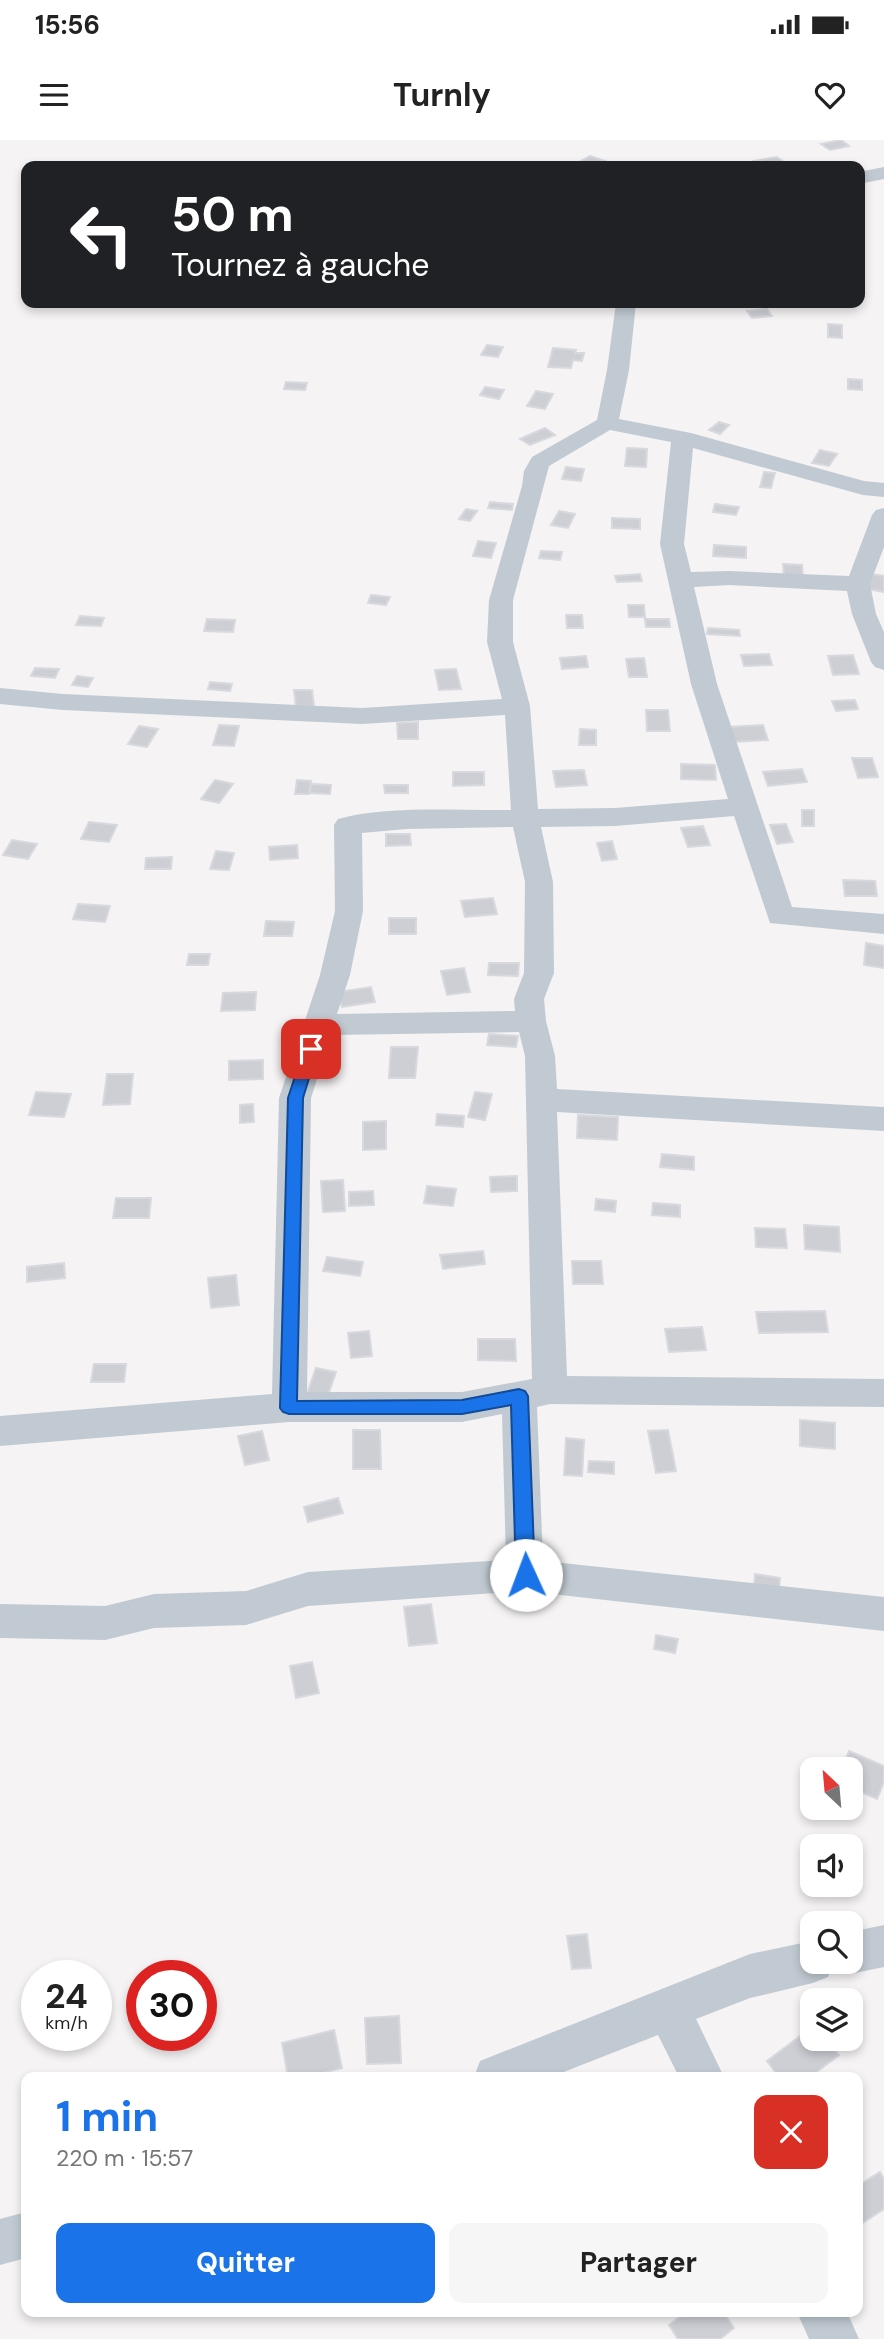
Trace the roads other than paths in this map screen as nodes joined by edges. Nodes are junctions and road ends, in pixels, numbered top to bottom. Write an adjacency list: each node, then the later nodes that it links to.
1 (884, 173): 2 (street)
2 (865, 177)
3 (625, 308): 4 (street)
4 (607, 422): 5 (street); 12 (street)
5 (682, 438): 6 (street); 8 (street)
6 (884, 490)
7 (884, 515): 9 (street)
8 (680, 580): 9 (street); 13 (street)
9 (858, 584): 10 (street)
10 (884, 662)
11 (0, 696): 12 (street)
12 (517, 706): 14 (street)
13 (743, 807): 14 (street); 15 (street)
14 (525, 818): 16 (street); 17 (street)
15 (884, 924)
16 (531, 1021): 17 (street); 18 (street)
17 (319, 1025): 22 (street)
18 (541, 1100): 19 (street); 20 (street)
19 (884, 1119)
20 (535, 1393): 21 (street); 22 (street); 24 (street)
21 (884, 1393)
22 (289, 1408): 23 (street)
23 (0, 1431)
24 (526, 1575): 25 (street); 26 (street)
25 (884, 1614)
26 (0, 1621)
27 (884, 1946): 28 (street)
28 (863, 1950)
29 (800, 1965): 30 (street)
30 (667, 2007): 31 (street); 32 (street)
31 (508, 2072)
32 (700, 2072)
33 (21, 2236): 34 (street)
34 (0, 2242)
35 (824, 2317): 36 (street)
36 (835, 2339)

